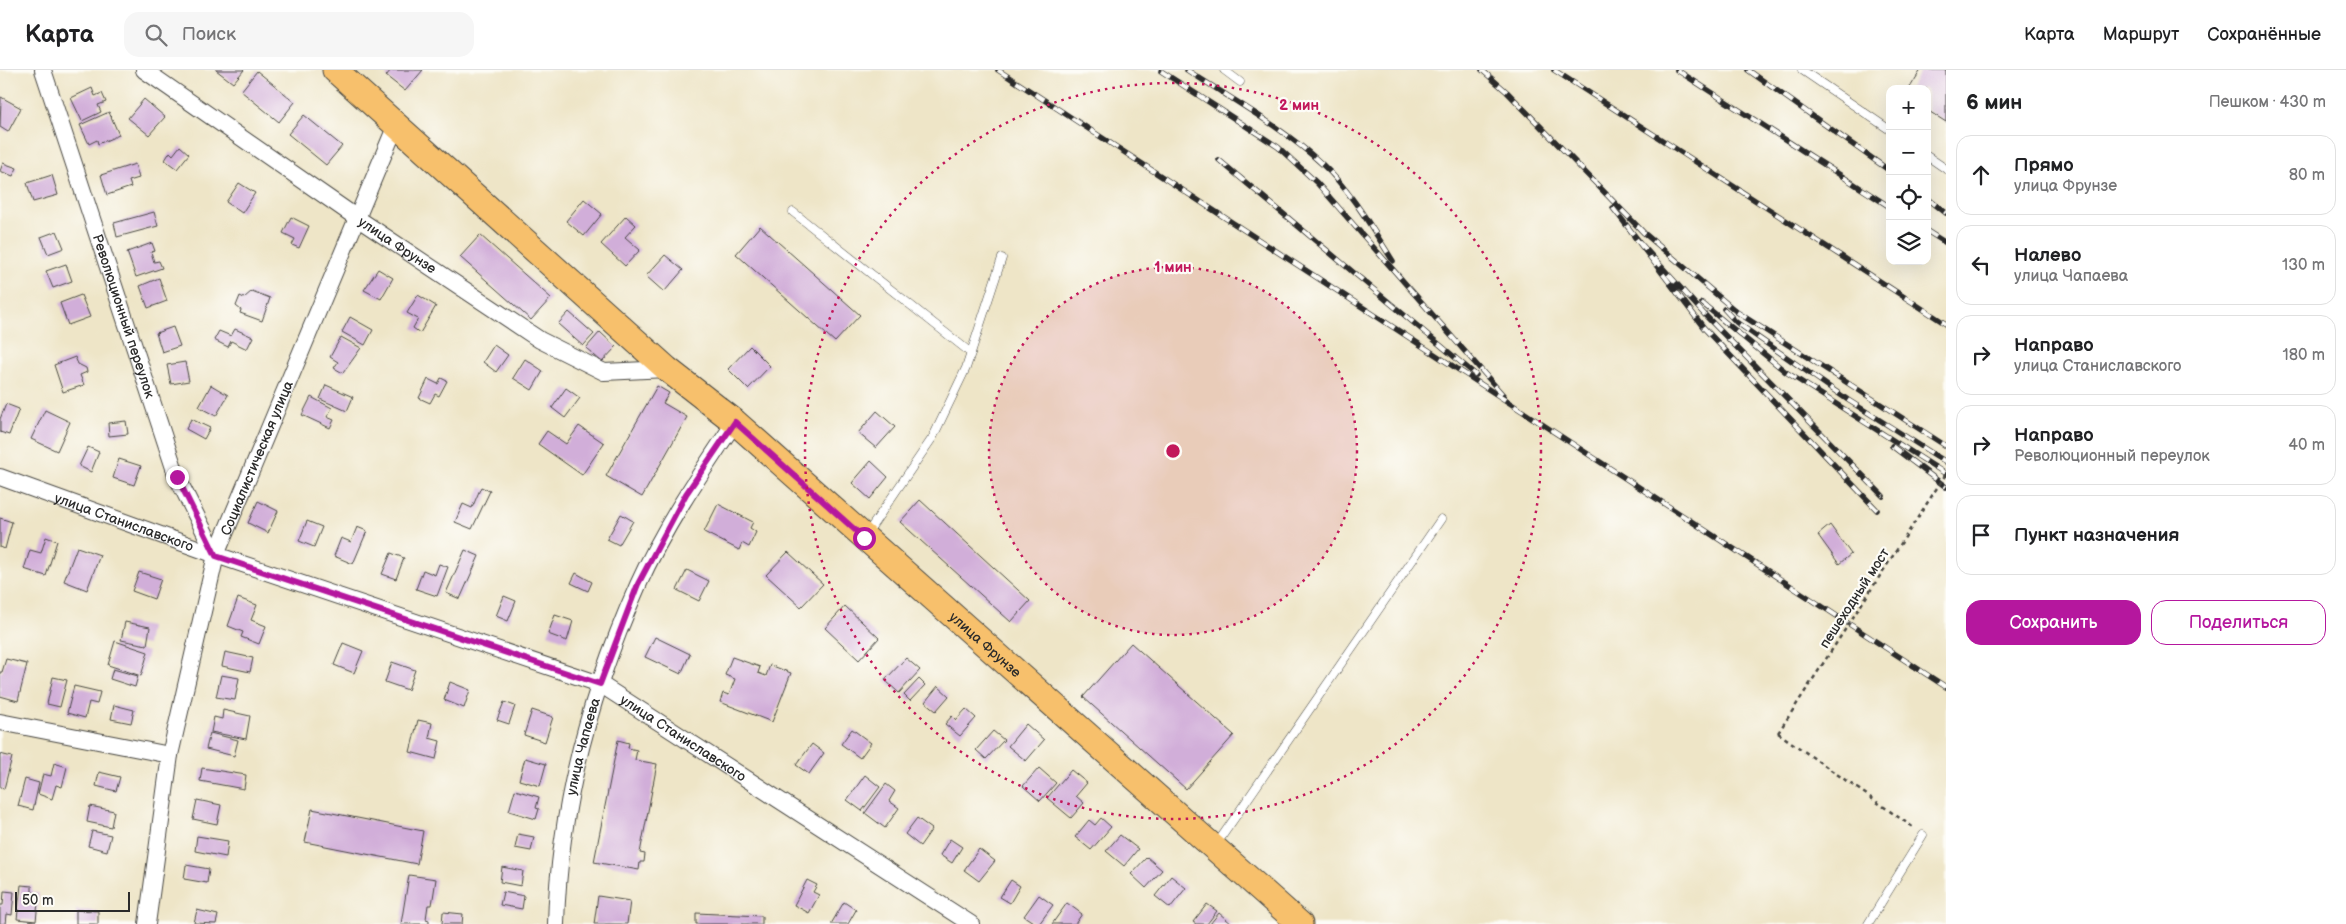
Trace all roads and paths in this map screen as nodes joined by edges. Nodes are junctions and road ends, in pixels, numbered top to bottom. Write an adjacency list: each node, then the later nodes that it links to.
1 (43, 70): 21 (street, Революционный переулок)
2 (144, 70): 12 (street, улица Фрунзе)
3 (335, 70): 7 (main road, улица Фрунзе)
4 (1224, 70): 6 (lane)
5 (1802, 70): 8 (lane)
6 (1240, 82)
7 (396, 125): 12 (street, Социалистическая улица); 15 (main road, улица Фрунзе)
8 (1886, 127)
9 (1931, 159): 10 (lane)
10 (1946, 169)
11 (792, 212): 14 (lane)
12 (357, 218): 15 (street, улица Фрунзе); 21 (street, Социалистическая улица)
13 (1002, 258): 14 (lane)
14 (971, 353): 20 (lane)
15 (667, 369): 16 (main road, улица Фрунзе)
16 (735, 422): 20 (main road, улица Фрунзе); 22 (street, улица Чапаева)
17 (1946, 474): 25 (path, пешеходный мост, bridge)
18 (0, 477): 21 (street, улица Станиславского)
19 (1441, 519): 26 (lane)
20 (864, 538): 26 (main road, улица Фрунзе)
21 (216, 556): 22 (street, улица Станиславского); 24 (street, Социалистическая улица)
22 (600, 684): 28 (street, улица Чапаева); 29 (street, улица Станиславского)
23 (0, 722): 24 (street)
24 (170, 755): 27 (street, Социалистическая улица)
25 (1923, 835): 31 (lane)
26 (1214, 848): 30 (main road, улица Фрунзе)
27 (147, 924)
28 (556, 924)
29 (971, 924)
30 (1300, 924)
31 (1868, 924)

